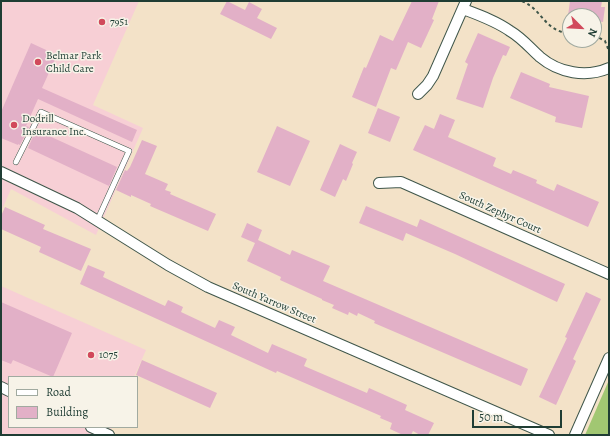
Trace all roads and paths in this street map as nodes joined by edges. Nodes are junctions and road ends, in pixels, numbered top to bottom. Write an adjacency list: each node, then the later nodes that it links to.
1 (522, 1): 3 (path)
2 (465, 5): 6 (street); 7 (street)
3 (562, 32)
4 (602, 39): 5 (path)
5 (609, 51)
6 (609, 68)
7 (418, 94)
8 (16, 162): 11 (lane)
9 (1, 172): 11 (street, South Yarrow Street)
10 (379, 182): 12 (street, South Zephyr Court)
11 (97, 221): 16 (street, South Yarrow Street)
12 (609, 274)
13 (609, 358): 17 (street)
14 (92, 428): 15 (street)
15 (109, 435)
16 (549, 435)
17 (575, 435)

